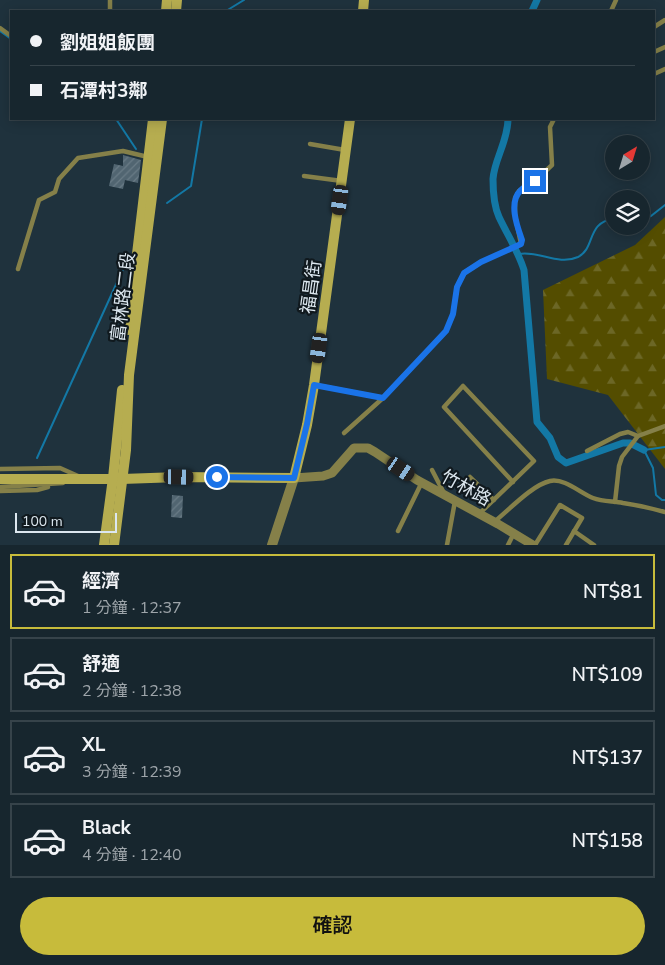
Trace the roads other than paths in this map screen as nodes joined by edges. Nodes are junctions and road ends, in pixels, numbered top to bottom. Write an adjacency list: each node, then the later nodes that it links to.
1 (153, 120): 7 (main road, 富林路二段)
2 (162, 120): 7 (main road, 富林路二段)
3 (350, 120): 6 (main road, 福昌街)
4 (554, 120): 12 (lane)
5 (310, 144): 6 (lane)
6 (347, 150): 9 (main road, 福昌街)
7 (152, 158): 10 (lane); 23 (main road, 富林路二段)
8 (304, 176): 9 (lane)
9 (342, 181): 11 (main road, 福昌街)
10 (18, 269)
11 (314, 385): 12 (lane); 21 (main road, 福昌街)
12 (383, 398): 14 (lane)
13 (665, 426): 15 (lane)
14 (344, 433)
15 (638, 436): 16 (lane); 32 (lane)
16 (587, 451)
17 (0, 469): 20 (lane)
18 (432, 470): 29 (lane)
19 (470, 477): 30 (lane)
20 (82, 478): 22 (main road); 23 (main road); 26 (lane)
21 (294, 478): 23 (main road); 24 (street, 竹林路); 41 (street, 福昌街)
22 (0, 479)
23 (118, 479): 39 (main road); 40 (main road)
24 (422, 482): 29 (street, 竹林路); 36 (lane)
25 (513, 482): 25 (lane); 30 (lane)
26 (58, 484): 27 (lane); 28 (lane)
27 (0, 487)
28 (0, 491)
29 (446, 496): 31 (street, 竹林路)
30 (494, 500): 34 (lane)
31 (455, 501): 34 (street, 竹林路); 42 (lane)
32 (615, 502): 33 (lane); 35 (lane)
33 (665, 512)
34 (480, 514): 35 (street, 竹林路)
35 (496, 523): 38 (street, 竹林路)
36 (398, 531)
37 (574, 531): 44 (lane); 45 (lane); 46 (lane)
38 (514, 534): 43 (lane); 44 (street, 竹林路)
39 (104, 545)
40 (114, 545)
41 (272, 545)
42 (447, 545)
43 (508, 545)
44 (534, 545)
45 (566, 545)
46 (594, 545)

